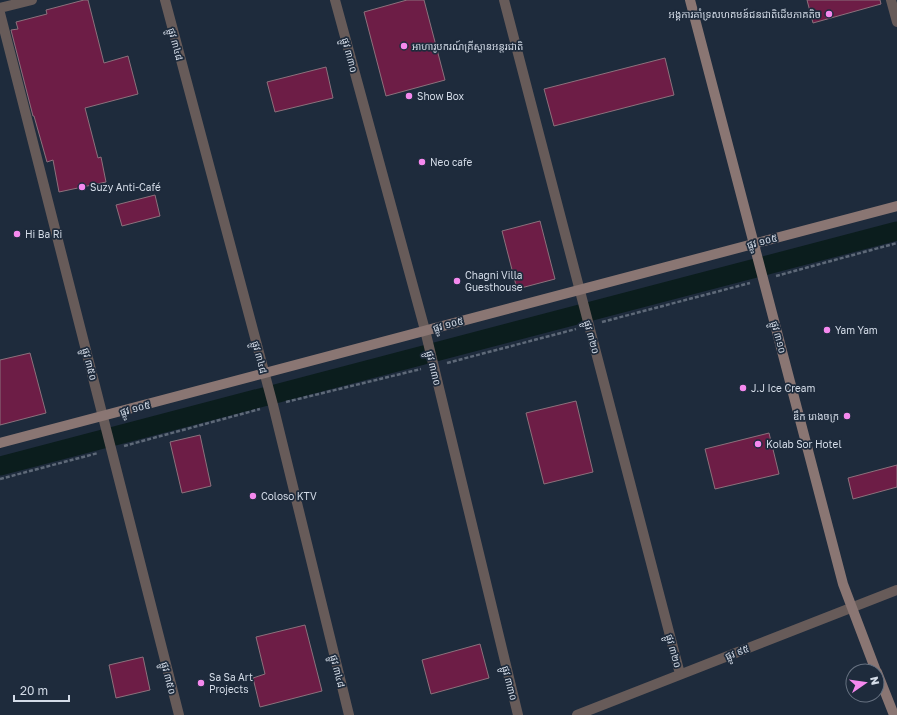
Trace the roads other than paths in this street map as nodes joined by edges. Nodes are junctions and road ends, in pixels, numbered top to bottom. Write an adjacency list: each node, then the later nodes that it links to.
1 (32, 0): 7 (street)
2 (164, 0): 14 (street, ផ្លូវ ៣៤៨)
3 (335, 0): 13 (street, ផ្លូវ ៣៣០)
4 (504, 0): 12 (street, ផ្លូវ ៣២០)
5 (690, 0): 11 (street, ផ្លូវ ៣១០)
6 (891, 0): 9 (street)
7 (0, 8)
8 (0, 13): 15 (street, ផ្លូវ ៣៥០)
9 (897, 22)
10 (897, 206): 11 (street, ផ្លូវ ១០៥)
11 (755, 243): 12 (street, ផ្លូវ ១០៥); 18 (street, ផ្លូវ ៣១០)
12 (580, 289): 13 (street, ផ្លូវ ១០៥); 20 (street, ផ្លូវ ៣២០)
13 (425, 330): 14 (street, ផ្លូវ ១០៥); 24 (street, ផ្លូវ ៣៣០)
14 (266, 379): 15 (street, ផ្លូវ ១០៥); 23 (street, ផ្លូវ ៣៤៨)
15 (103, 416): 16 (street, ផ្លូវ ១០៥); 22 (street, ផ្លូវ ៣៥០)
16 (0, 443)
17 (897, 590): 18 (street, ផ្លូវ ៩៥)
18 (852, 608): 19 (street, ផ្លូវ ៣១០); 20 (street, ផ្លូវ ៩៥)
19 (873, 663)
20 (680, 674): 25 (street, ផ្លូវ ៩៥)
21 (885, 692): 26 (street, ផ្លូវ ៣១០)
22 (179, 715)
23 (349, 715)
24 (518, 715)
25 (577, 715)
26 (894, 715)

